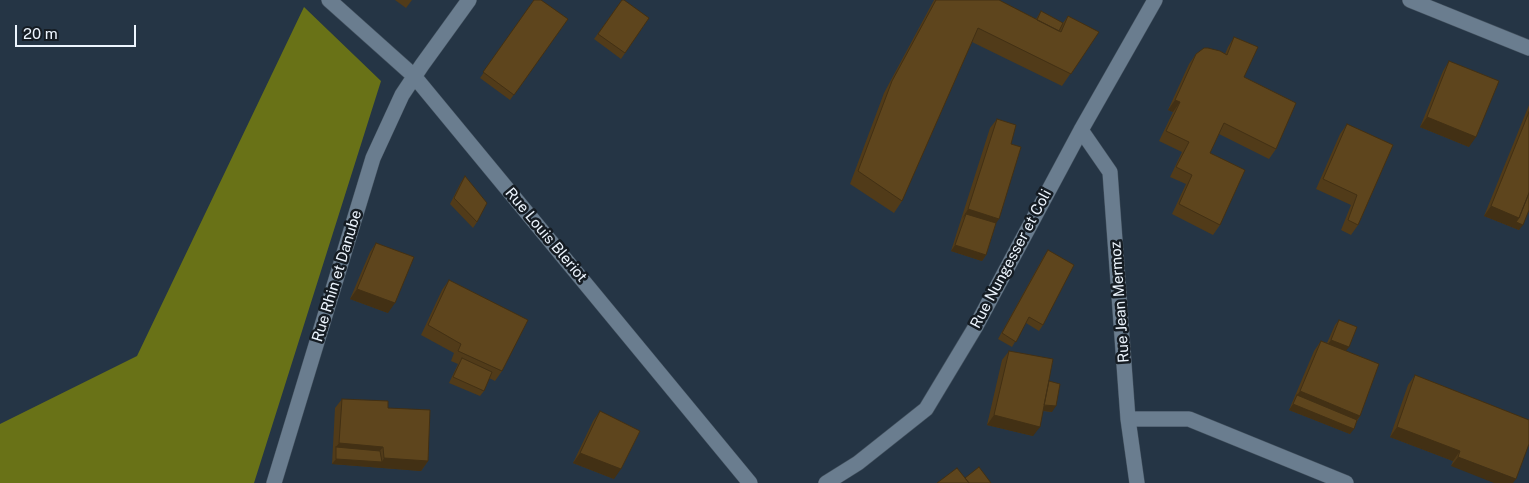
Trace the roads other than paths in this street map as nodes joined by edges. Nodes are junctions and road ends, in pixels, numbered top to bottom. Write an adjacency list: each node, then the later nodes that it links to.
1 (328, 0): 6 (street, Rue Louis Bleriot)
2 (469, 0): 6 (street, Rue Rhin et Danube)
3 (1155, 0): 7 (street, Rue Nungesser et Coli)
4 (1410, 0): 5 (street)
5 (1529, 48)
6 (414, 76): 9 (street, Rue Rhin et Danube); 10 (street, Rue Louis Bleriot)
7 (1081, 130): 8 (street, Rue Jean Mermoz); 11 (street, Rue Nungesser et Coli)
8 (1128, 419): 12 (street, Rue Jean Mermoz); 13 (street)
9 (274, 483)
10 (750, 483)
11 (826, 483)
12 (1136, 483)
13 (1346, 483)

